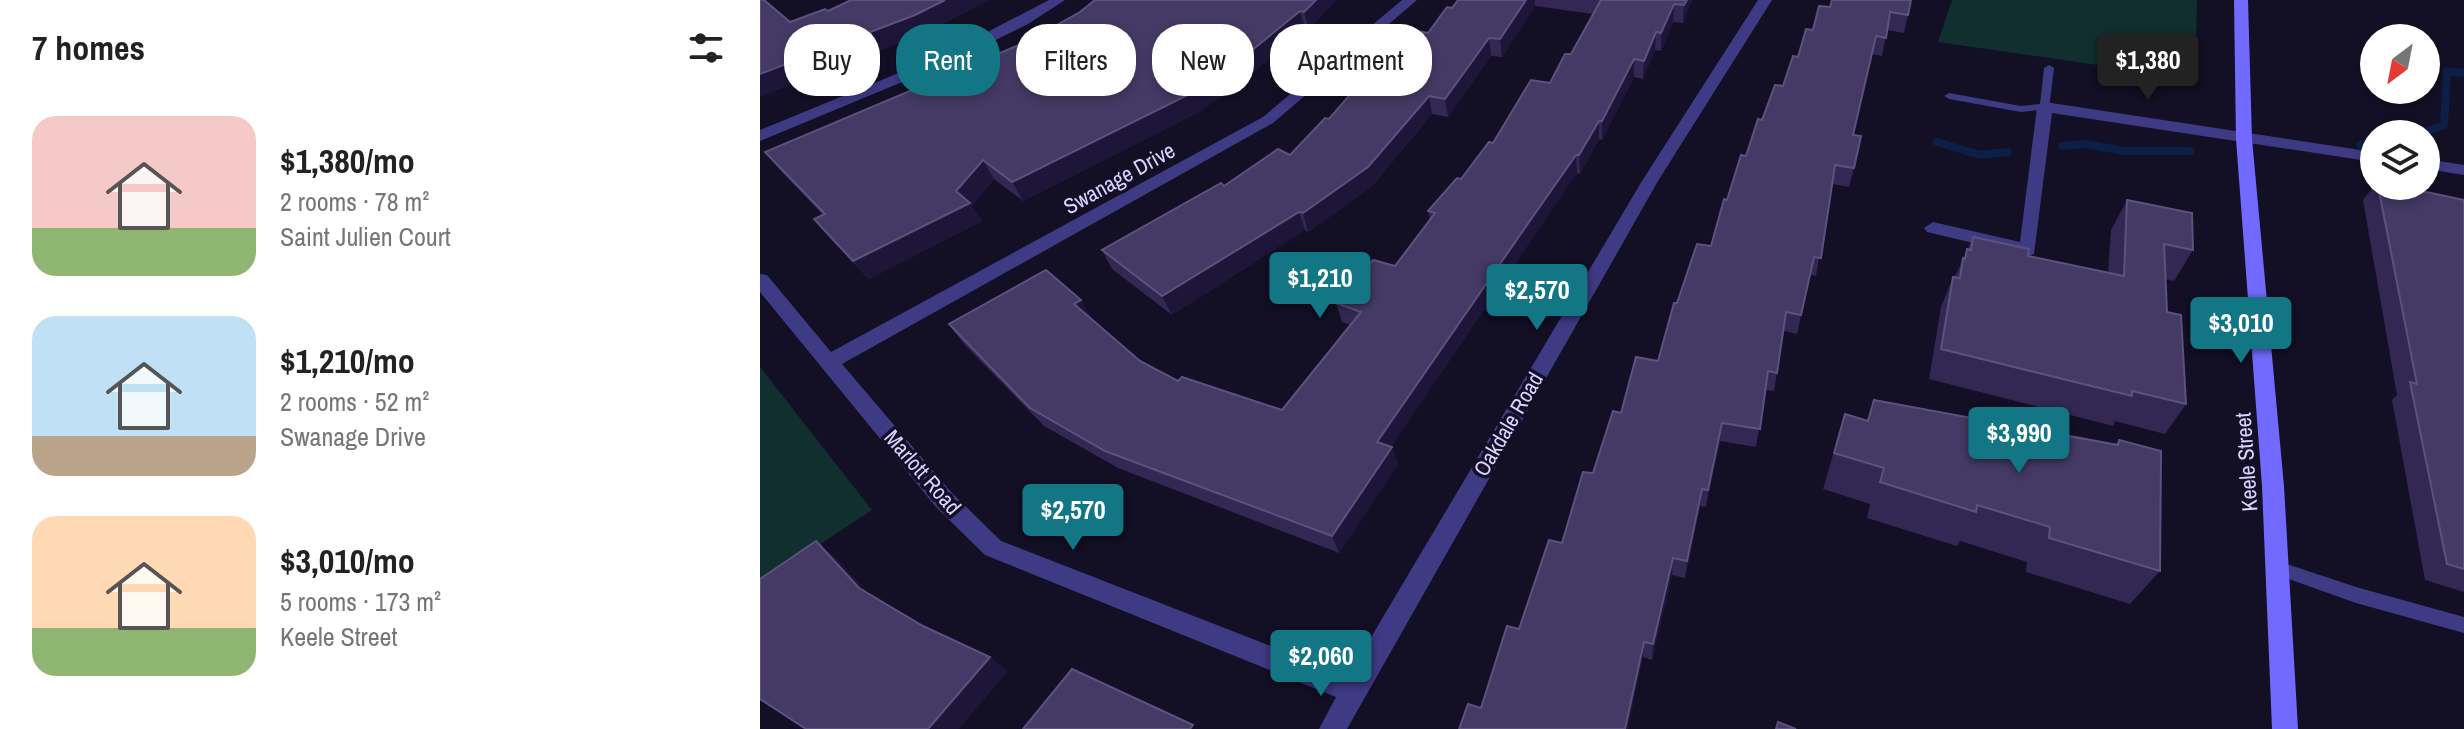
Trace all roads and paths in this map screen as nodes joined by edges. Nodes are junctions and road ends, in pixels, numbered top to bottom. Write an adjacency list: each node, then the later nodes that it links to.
1 (1058, 0): 8 (street)
2 (1410, 0): 15 (street, Swanage Drive)
3 (1765, 0): 18 (street, Oakdale Road)
4 (2241, 0): 9 (main road, Keele Street)
5 (2049, 68): 7 (lane)
6 (1949, 96): 7 (lane)
7 (2045, 107): 9 (street); 13 (street)
8 (760, 136)
9 (2244, 139): 10 (street); 16 (main road, Keele Street)
10 (2360, 155)
11 (2440, 166): 12 (street)
12 (2464, 170)
13 (1933, 228)
14 (760, 280): 15 (street, Marlott Road)
15 (829, 362): 18 (street, Marlott Road)
16 (2275, 567): 17 (lane); 20 (main road, Keele Street)
17 (2464, 625)
18 (1353, 691): 19 (street, Oakdale Road)
19 (1332, 729)
20 (2285, 729)

